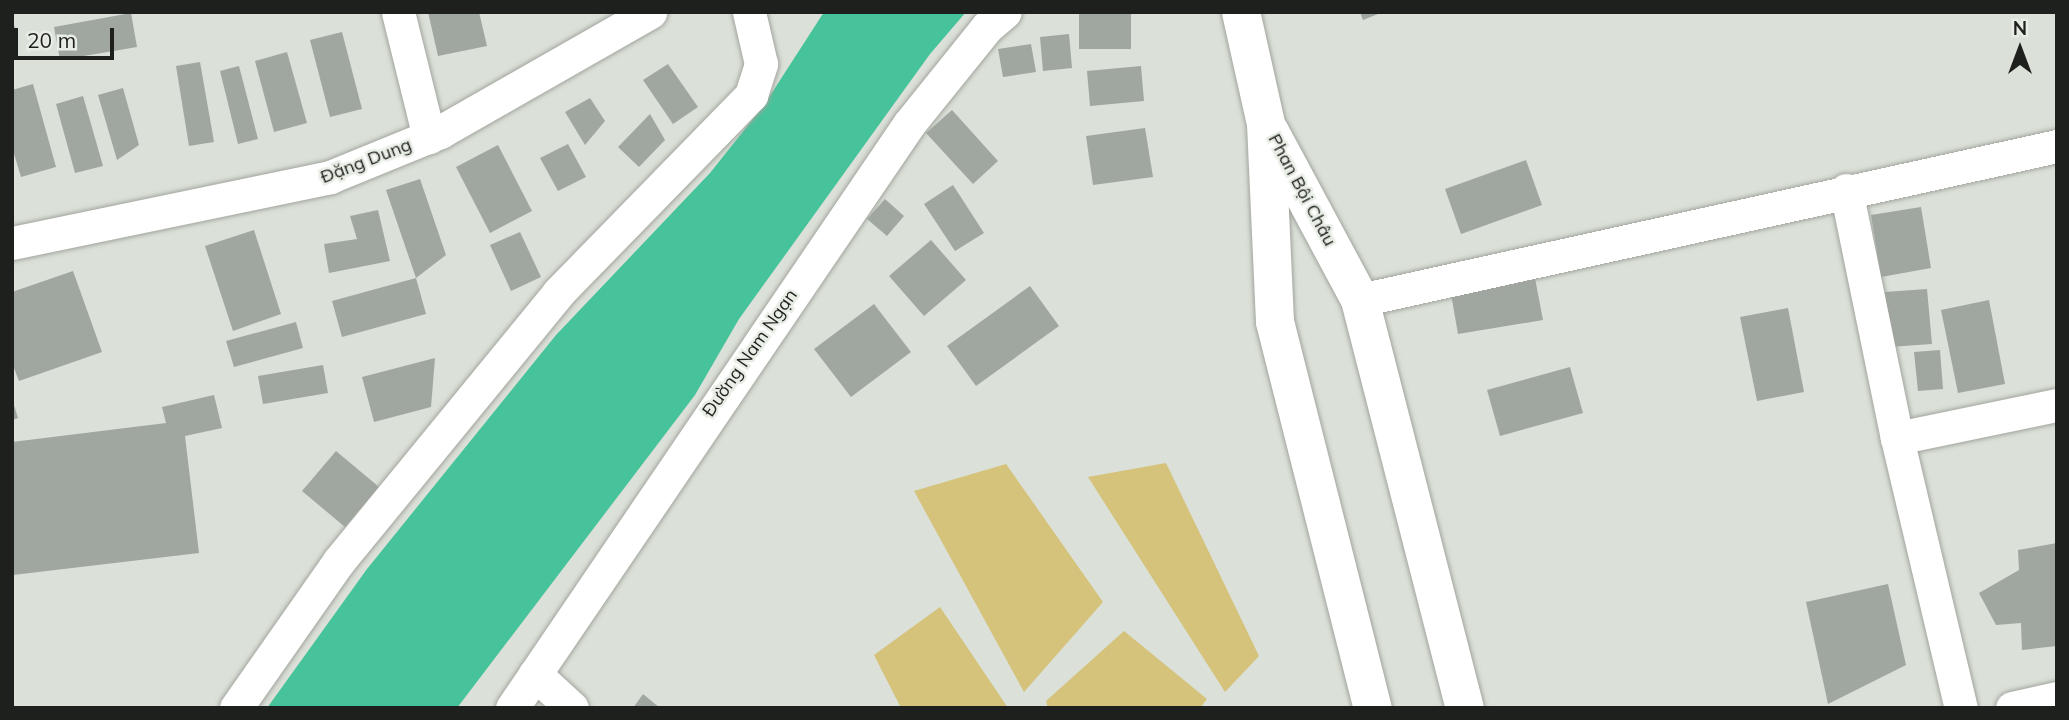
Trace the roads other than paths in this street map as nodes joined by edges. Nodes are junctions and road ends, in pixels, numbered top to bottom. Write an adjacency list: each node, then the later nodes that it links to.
1 (398, 12): 7 (street)
2 (650, 12): 7 (street, Đặng Dung)
3 (749, 12): 16 (street)
4 (1005, 12): 14 (street, Đường Nam Ngạn)
5 (1241, 12): 6 (street)
6 (1266, 124): 11 (street, Phan Bội Châu); 19 (street, Phan Bội Châu)
7 (429, 136): 10 (street, Đặng Dung)
8 (2057, 146): 9 (street)
9 (1846, 190): 11 (street); 13 (street)
10 (12, 243)
11 (1360, 300): 20 (street, Phan Bội Châu)
12 (2057, 405): 13 (street)
13 (1897, 438): 21 (street)
14 (535, 674): 17 (street, Đường Nam Ngạn); 18 (street)
15 (2057, 698): 22 (street)
16 (236, 708)
17 (512, 708)
18 (572, 708)
19 (1373, 708)
20 (1465, 708)
21 (1961, 708)
22 (2012, 708)

